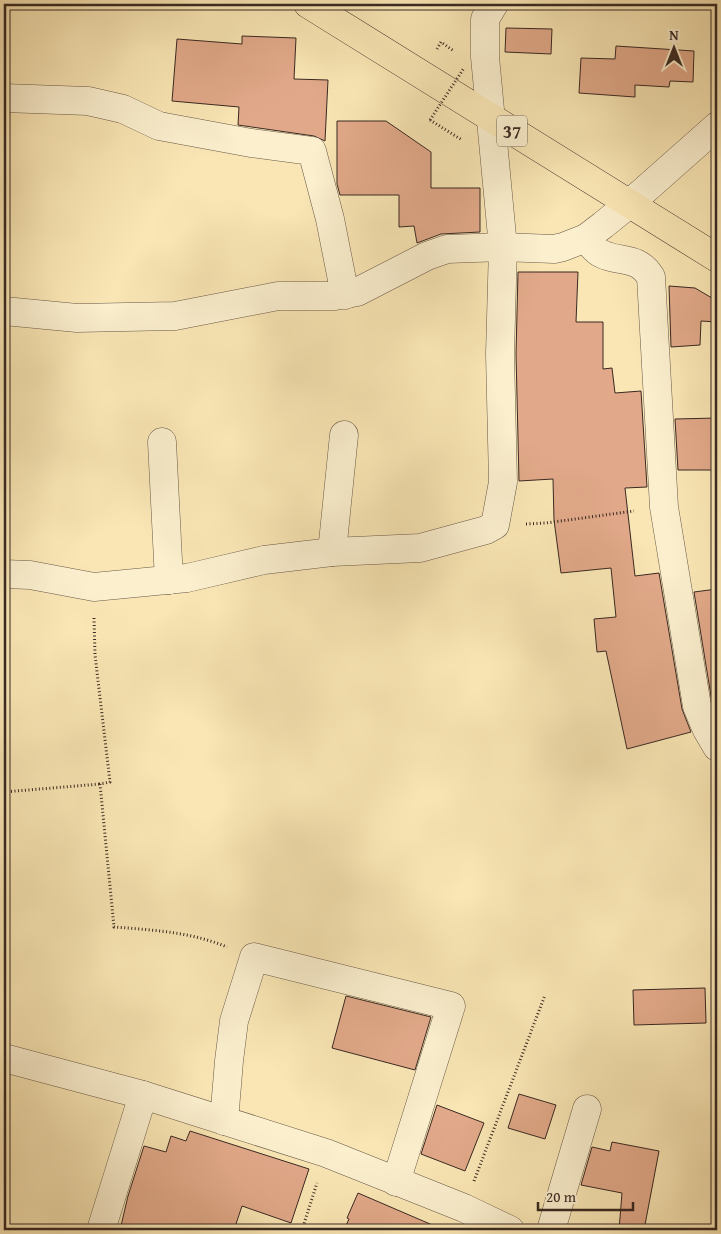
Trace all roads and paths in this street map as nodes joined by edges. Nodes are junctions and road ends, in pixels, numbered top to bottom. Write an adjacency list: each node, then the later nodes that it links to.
1 (308, 4): 5 (main road, 37)
2 (494, 4): 5 (street)
3 (464, 68): 7 (path, bridge)
4 (4, 98): 12 (street)
5 (492, 118): 8 (main road, 37); 10 (street)
6 (717, 126): 8 (street)
7 (469, 144)
8 (629, 204): 9 (street); 11 (main road, 37)
9 (586, 238): 10 (street); 16 (street)
10 (503, 247): 12 (street); 17 (street)
11 (717, 258)
12 (345, 295): 13 (street)
13 (4, 311)
14 (344, 435): 18 (street)
15 (162, 442): 20 (street)
16 (664, 507): 17 (path); 22 (street)
17 (495, 525): 18 (street)
18 (332, 552): 20 (street)
19 (4, 574): 21 (street)
20 (169, 580): 21 (street)
21 (94, 587): 23 (path)
22 (717, 747)
23 (100, 784): 24 (path); 25 (path)
24 (4, 792)
25 (254, 958): 32 (street); 34 (street)
26 (717, 975): 28 (path)
27 (545, 995): 35 (path)
28 (717, 1001)
29 (4, 1058): 30 (street)
30 (143, 1095): 32 (street); 36 (street)
31 (586, 1109): 39 (street)
32 (224, 1121): 33 (street)
33 (326, 1153): 34 (street); 37 (path)
34 (396, 1182): 35 (street)
35 (464, 1208): 38 (street)
36 (101, 1230)
37 (302, 1230)
38 (510, 1230)
39 (551, 1230)

